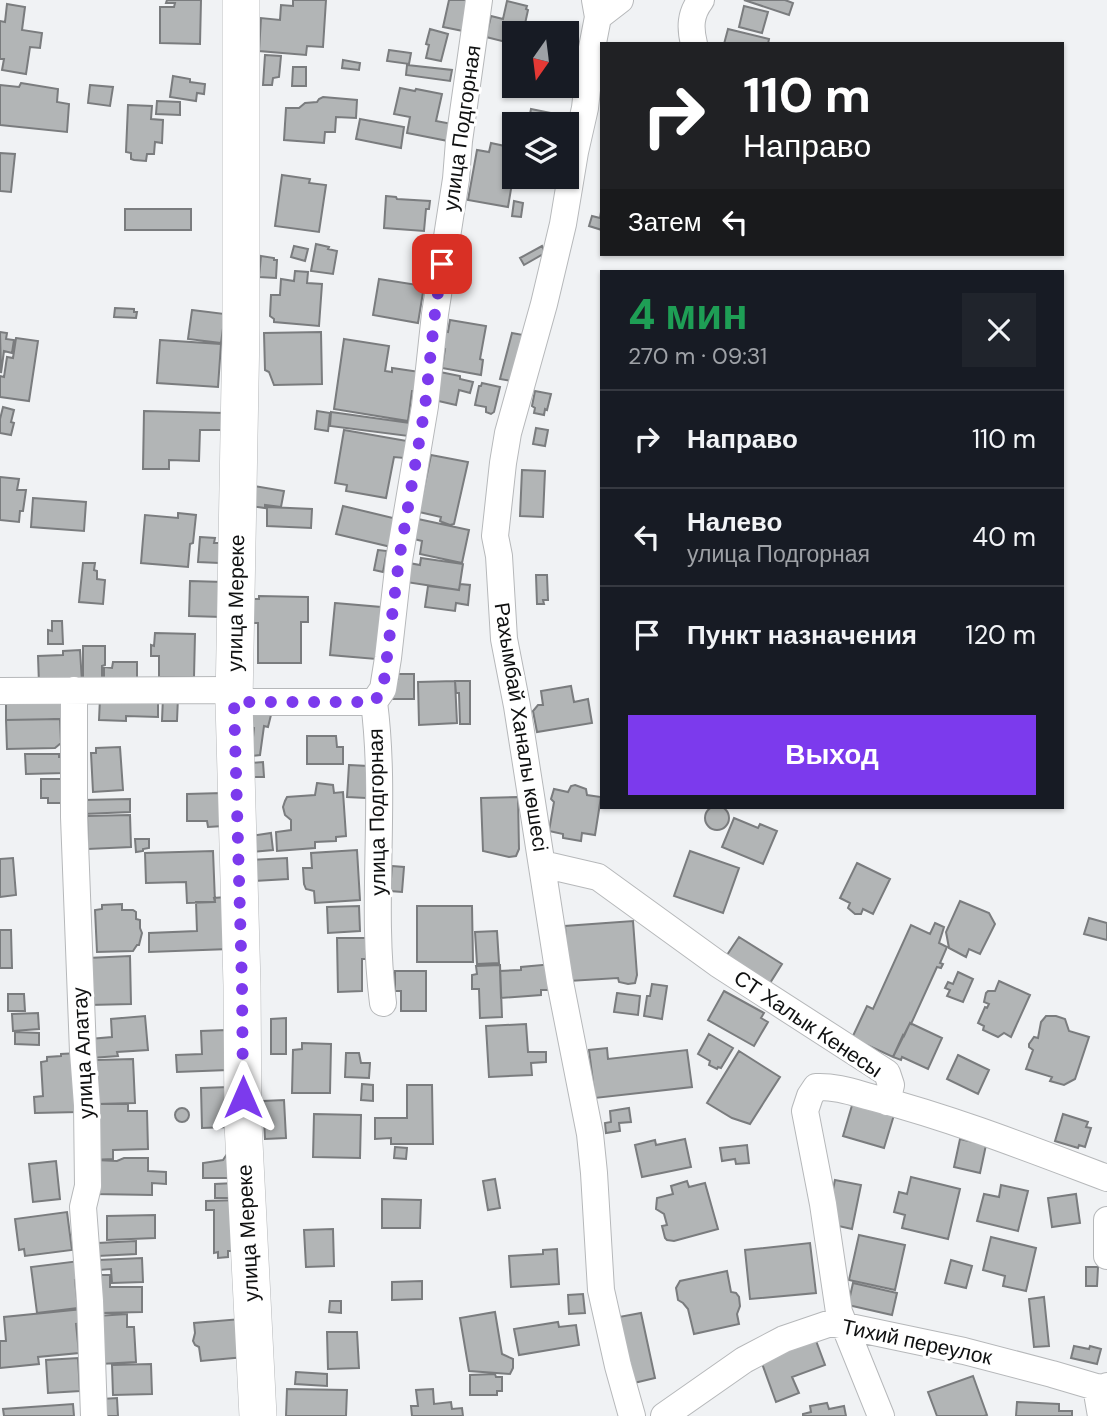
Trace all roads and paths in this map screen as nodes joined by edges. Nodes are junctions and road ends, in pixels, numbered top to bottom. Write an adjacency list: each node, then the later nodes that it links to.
1 (242, 0): 9 (street, улица Мереке)
2 (479, 0): 10 (street, улица Подгорная)
3 (620, 0): 5 (street)
4 (701, 0): 6 (street)
5 (597, 9): 11 (street, Рахымбай Ханалы көшесі)
6 (694, 42)
7 (74, 690): 8 (street); 9 (street); 19 (street, улица Алатау)
8 (0, 691)
9 (235, 696): 10 (street); 20 (street, улица Мереке)
10 (374, 702): 12 (street, улица Подгорная)
11 (542, 864): 13 (street, СТ Халык Кенесы); 21 (street, Рахымбай Ханалы көшесі)
12 (383, 1003)
13 (887, 1102): 14 (street, СТ Халык Кенесы); 17 (street)
14 (1107, 1178)
15 (1107, 1220): 16 (street)
16 (1107, 1256)
17 (845, 1327): 18 (street, Тихий переулок); 22 (street, Тихий переулок); 23 (street)
18 (1101, 1386): 24 (street)
19 (94, 1416)
20 (258, 1416)
21 (632, 1416)
22 (664, 1416)
23 (881, 1416)
24 (1101, 1416)

